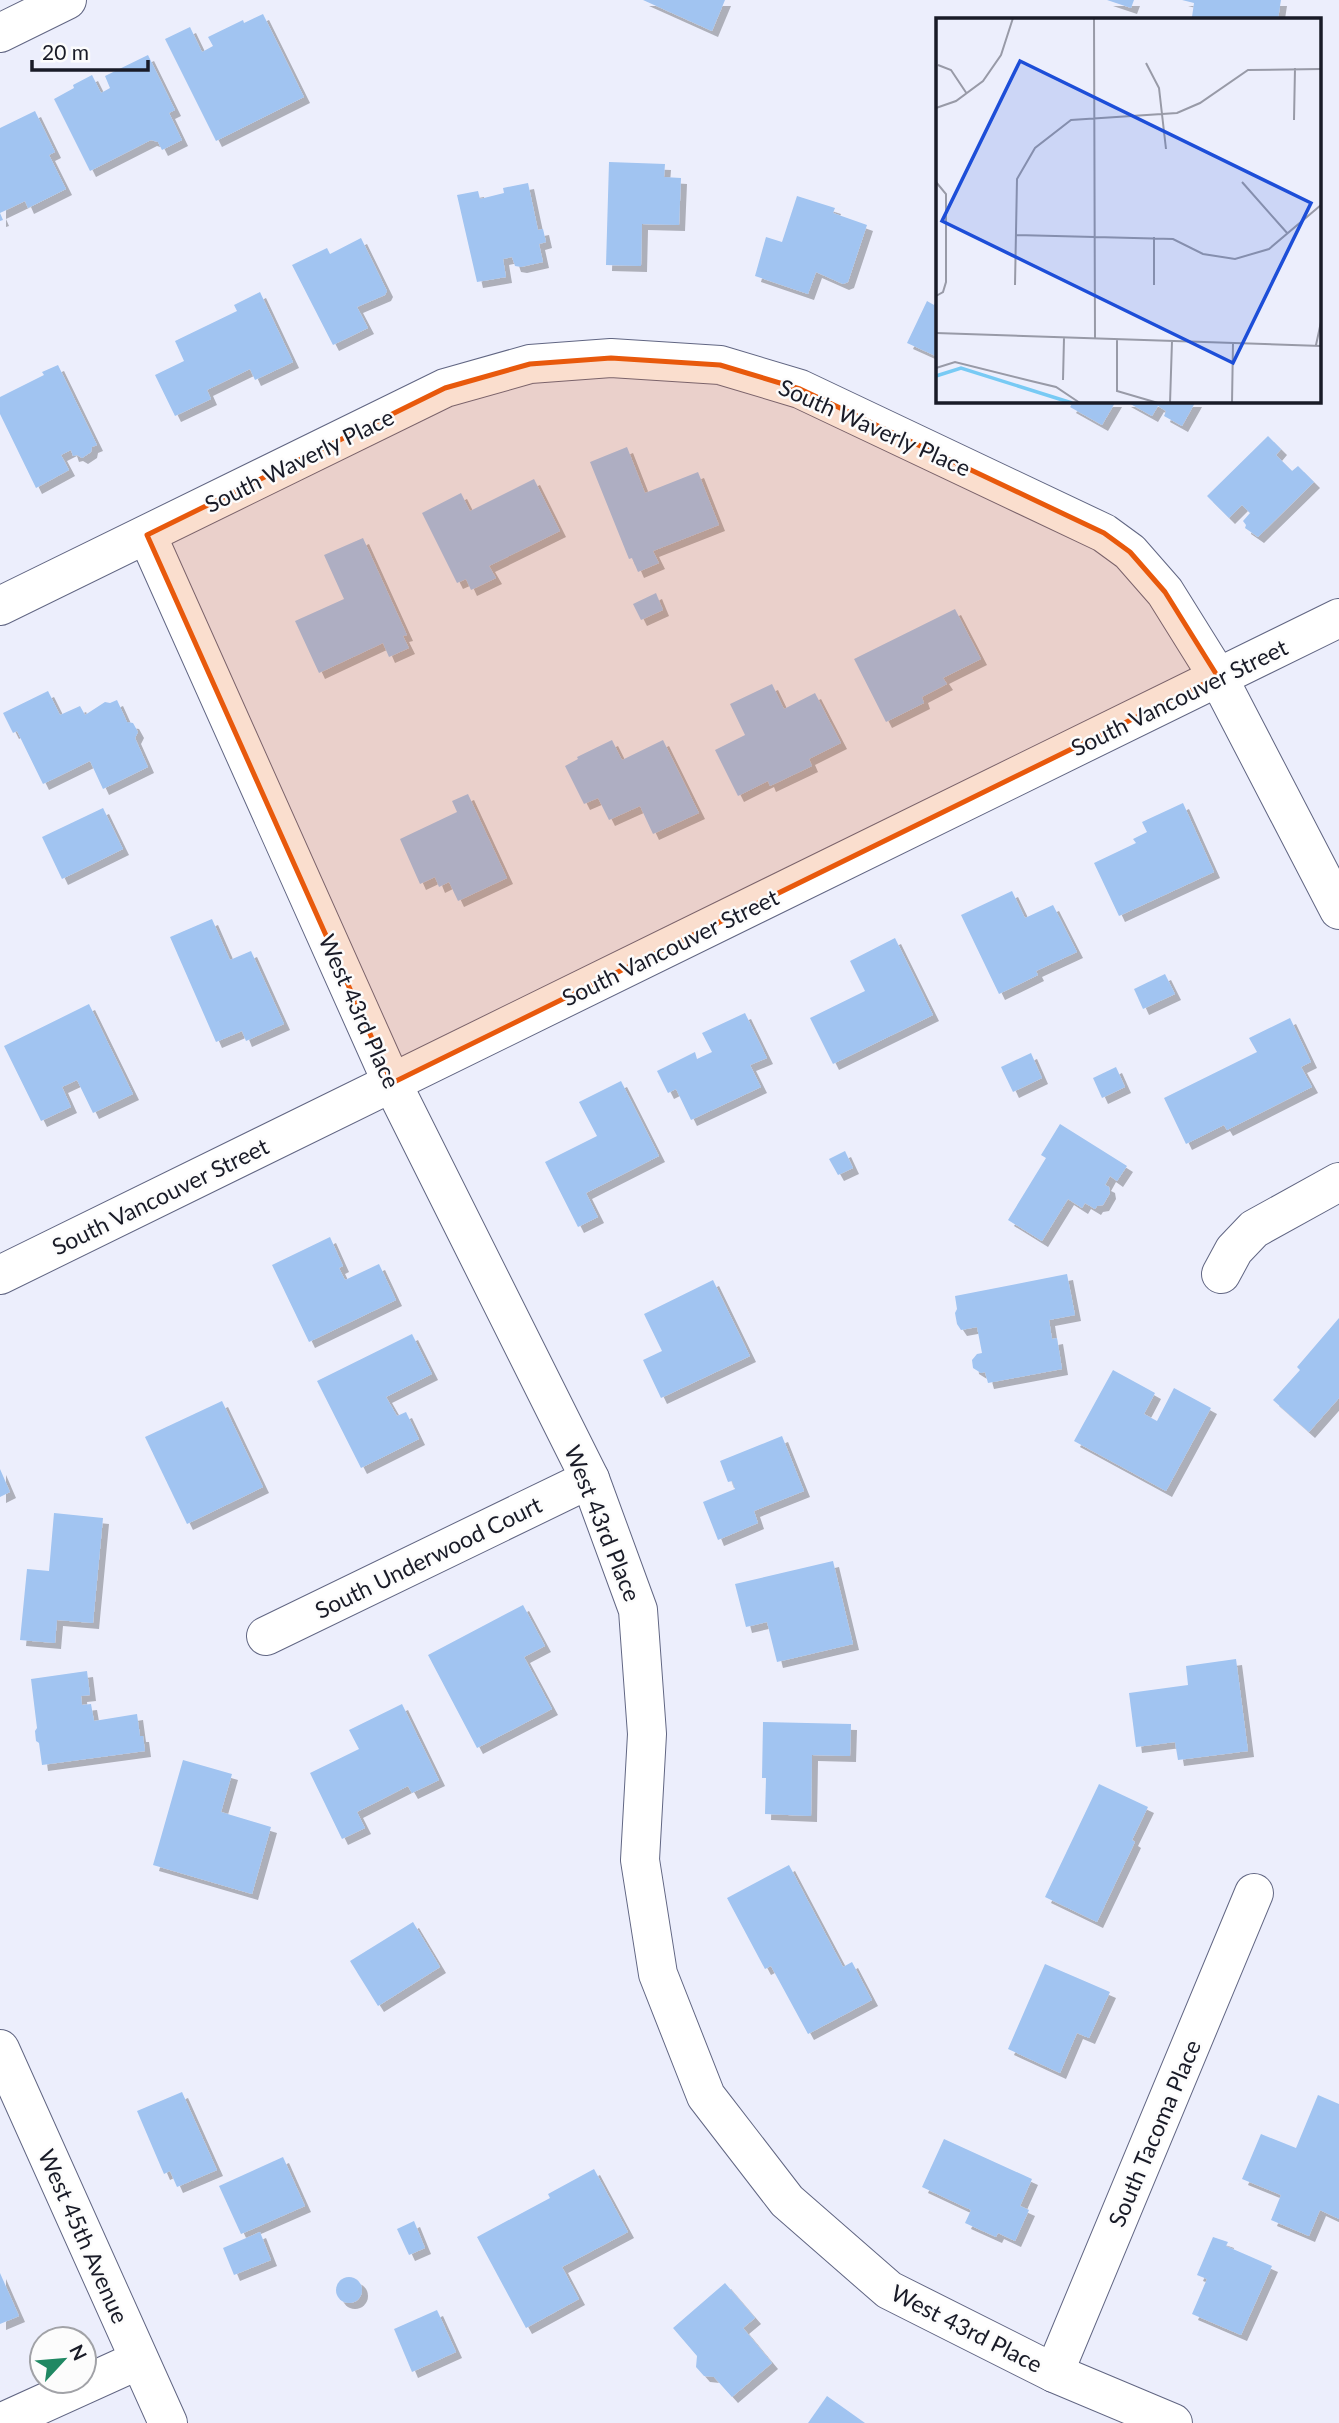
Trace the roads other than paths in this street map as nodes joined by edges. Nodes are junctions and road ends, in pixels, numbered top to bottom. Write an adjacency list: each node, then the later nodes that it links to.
1 (67, 0): 2 (street)
2 (0, 33)
3 (147, 535): 4 (street, South Waverly Place); 6 (street, South Waverly Place); 8 (street, West 43rd Place)
4 (0, 606)
5 (1339, 618): 6 (street, South Vancouver Street)
6 (1218, 677): 7 (street, South Waverly Place); 8 (street, South Vancouver Street)
7 (1339, 910)
8 (392, 1083): 11 (street, South Vancouver Street); 12 (street, West 43rd Place)
9 (1339, 1182): 10 (street)
10 (1221, 1274)
11 (0, 1275)
12 (590, 1479): 13 (street, South Underwood Court); 17 (street, West 43rd Place)
13 (266, 1636)
14 (1254, 1893): 17 (street, South Tacoma Place)
15 (0, 2049): 16 (street, West 45th Avenue)
16 (139, 2360): 18 (street); 19 (street, West 45th Avenue)
17 (1054, 2372): 20 (street, West 43rd Place)
18 (0, 2423)
19 (167, 2423)
20 (1174, 2423)

